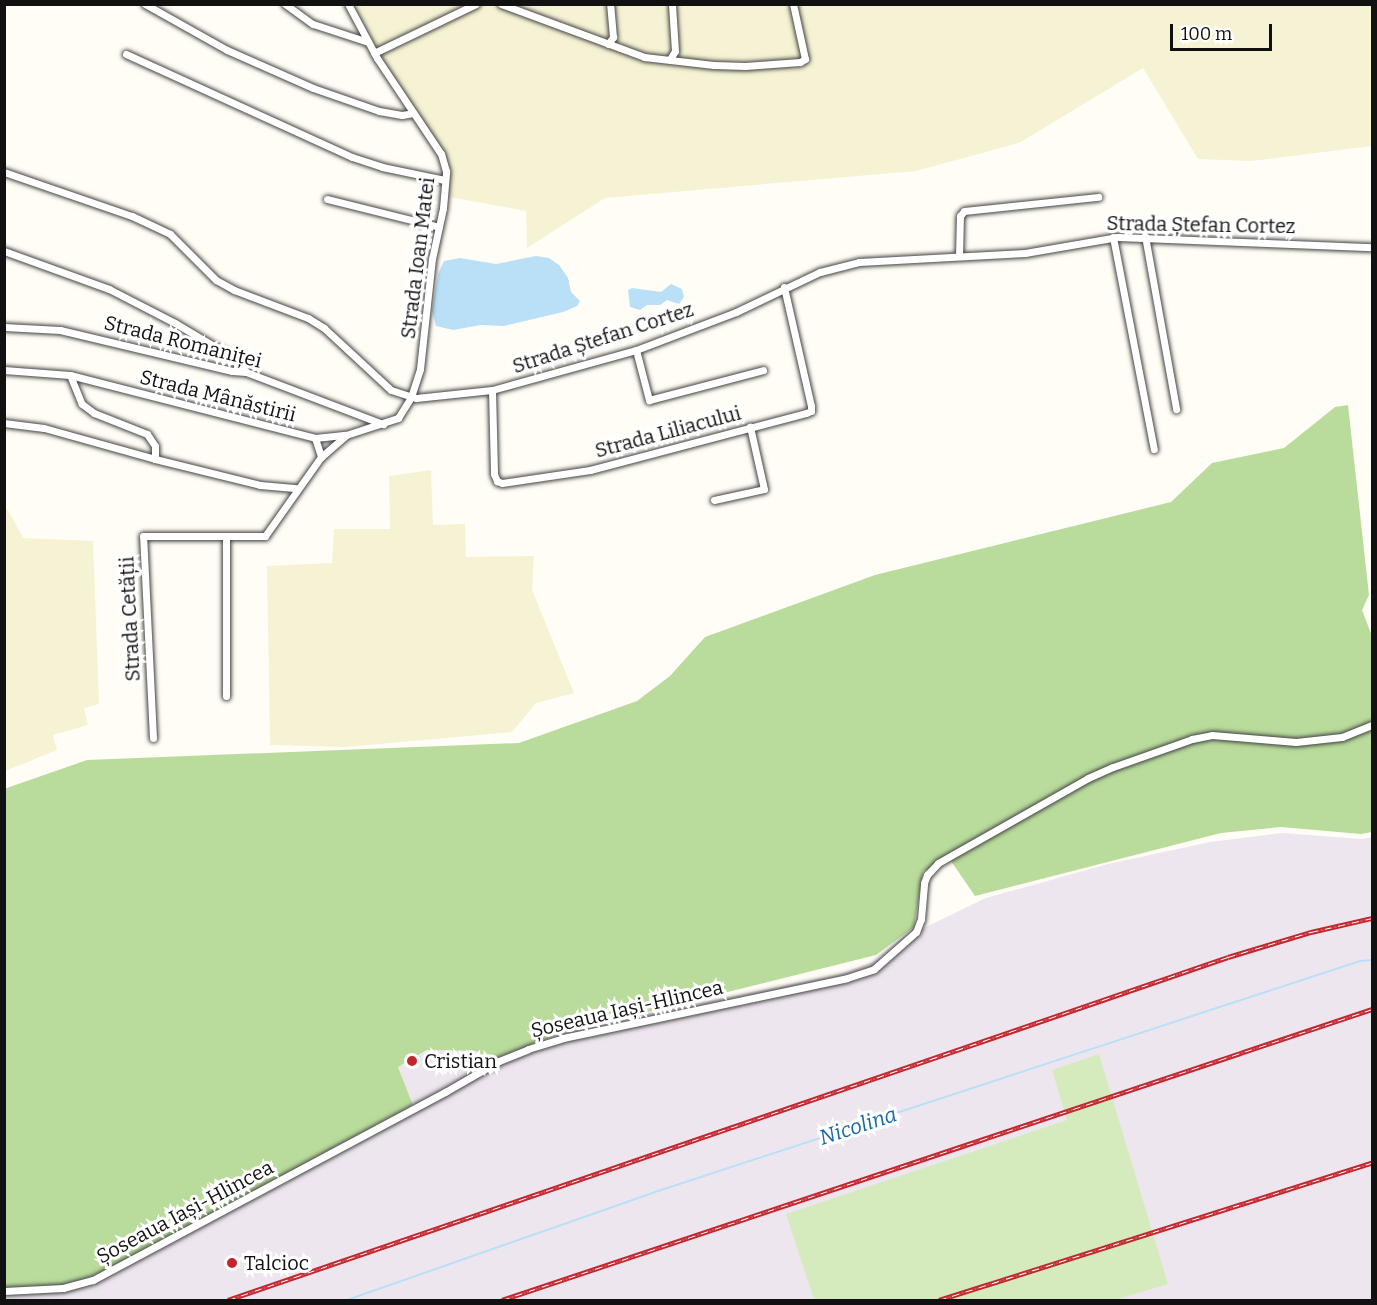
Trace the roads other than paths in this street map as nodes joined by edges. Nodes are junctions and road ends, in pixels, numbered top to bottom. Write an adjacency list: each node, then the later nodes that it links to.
1 (145, 4): 14 (street)
2 (285, 4): 9 (street)
3 (348, 4): 9 (street, Strada Ioan Matei)
4 (477, 4): 11 (street)
5 (501, 4): 10 (street)
6 (610, 4): 10 (street)
7 (672, 4): 13 (street)
8 (792, 4): 13 (street)
9 (368, 42): 11 (street, Strada Ioan Matei)
10 (608, 44): 13 (street)
11 (374, 53): 14 (street, Strada Ioan Matei)
12 (126, 54): 16 (street)
13 (670, 59)
14 (413, 113): 16 (street, Strada Ioan Matei)
15 (4, 172): 33 (street)
16 (445, 180): 19 (street, Strada Ioan Matei)
17 (1098, 197): 24 (street)
18 (327, 199): 19 (street)
19 (439, 227): 33 (street, Strada Ioan Matei)
20 (1145, 236): 21 (street, Strada Ștefan Cortez); 22 (street, Strada Ștefan Cortez); 34 (street)
21 (1113, 237): 24 (street, Strada Ștefan Cortez); 40 (street)
22 (1372, 247)
23 (4, 250): 30 (street)
24 (959, 256): 25 (street, Strada Ștefan Cortez)
25 (784, 287): 27 (street, Strada Ștefan Cortez); 37 (street, Strada Liliacului)
26 (4, 327): 30 (street, Strada Romaniței)
27 (636, 350): 29 (street); 32 (street, Strada Ștefan Cortez)
28 (4, 370): 31 (street, Strada Mânăstirii)
29 (763, 370)
30 (246, 372): 36 (street, Strada Romaniței)
31 (70, 375): 39 (street, Strada Mânăstirii); 42 (street)
32 (492, 390): 33 (street, Strada Ștefan Cortez); 37 (street, Strada Liliacului)
33 (411, 397): 36 (street, Strada Mânăstirii)
34 (1176, 409)
35 (4, 423): 42 (street)
36 (383, 424): 38 (street, Strada Mânăstirii)
37 (750, 427): 44 (street)
38 (346, 435): 39 (street, Strada Mânăstirii); 41 (street, Strada Cetății)
39 (315, 438): 41 (street)
40 (1154, 449)
41 (321, 457): 43 (street, Strada Cetății)
42 (155, 459): 43 (street)
43 (297, 488): 45 (street, Strada Cetății)
44 (714, 500)
45 (226, 538): 46 (street); 48 (street, Strada Cetății)
46 (226, 696)
47 (1372, 725): 49 (street, Șoseaua Iași-Hlincea)
48 (153, 738)
49 (4, 1291)

